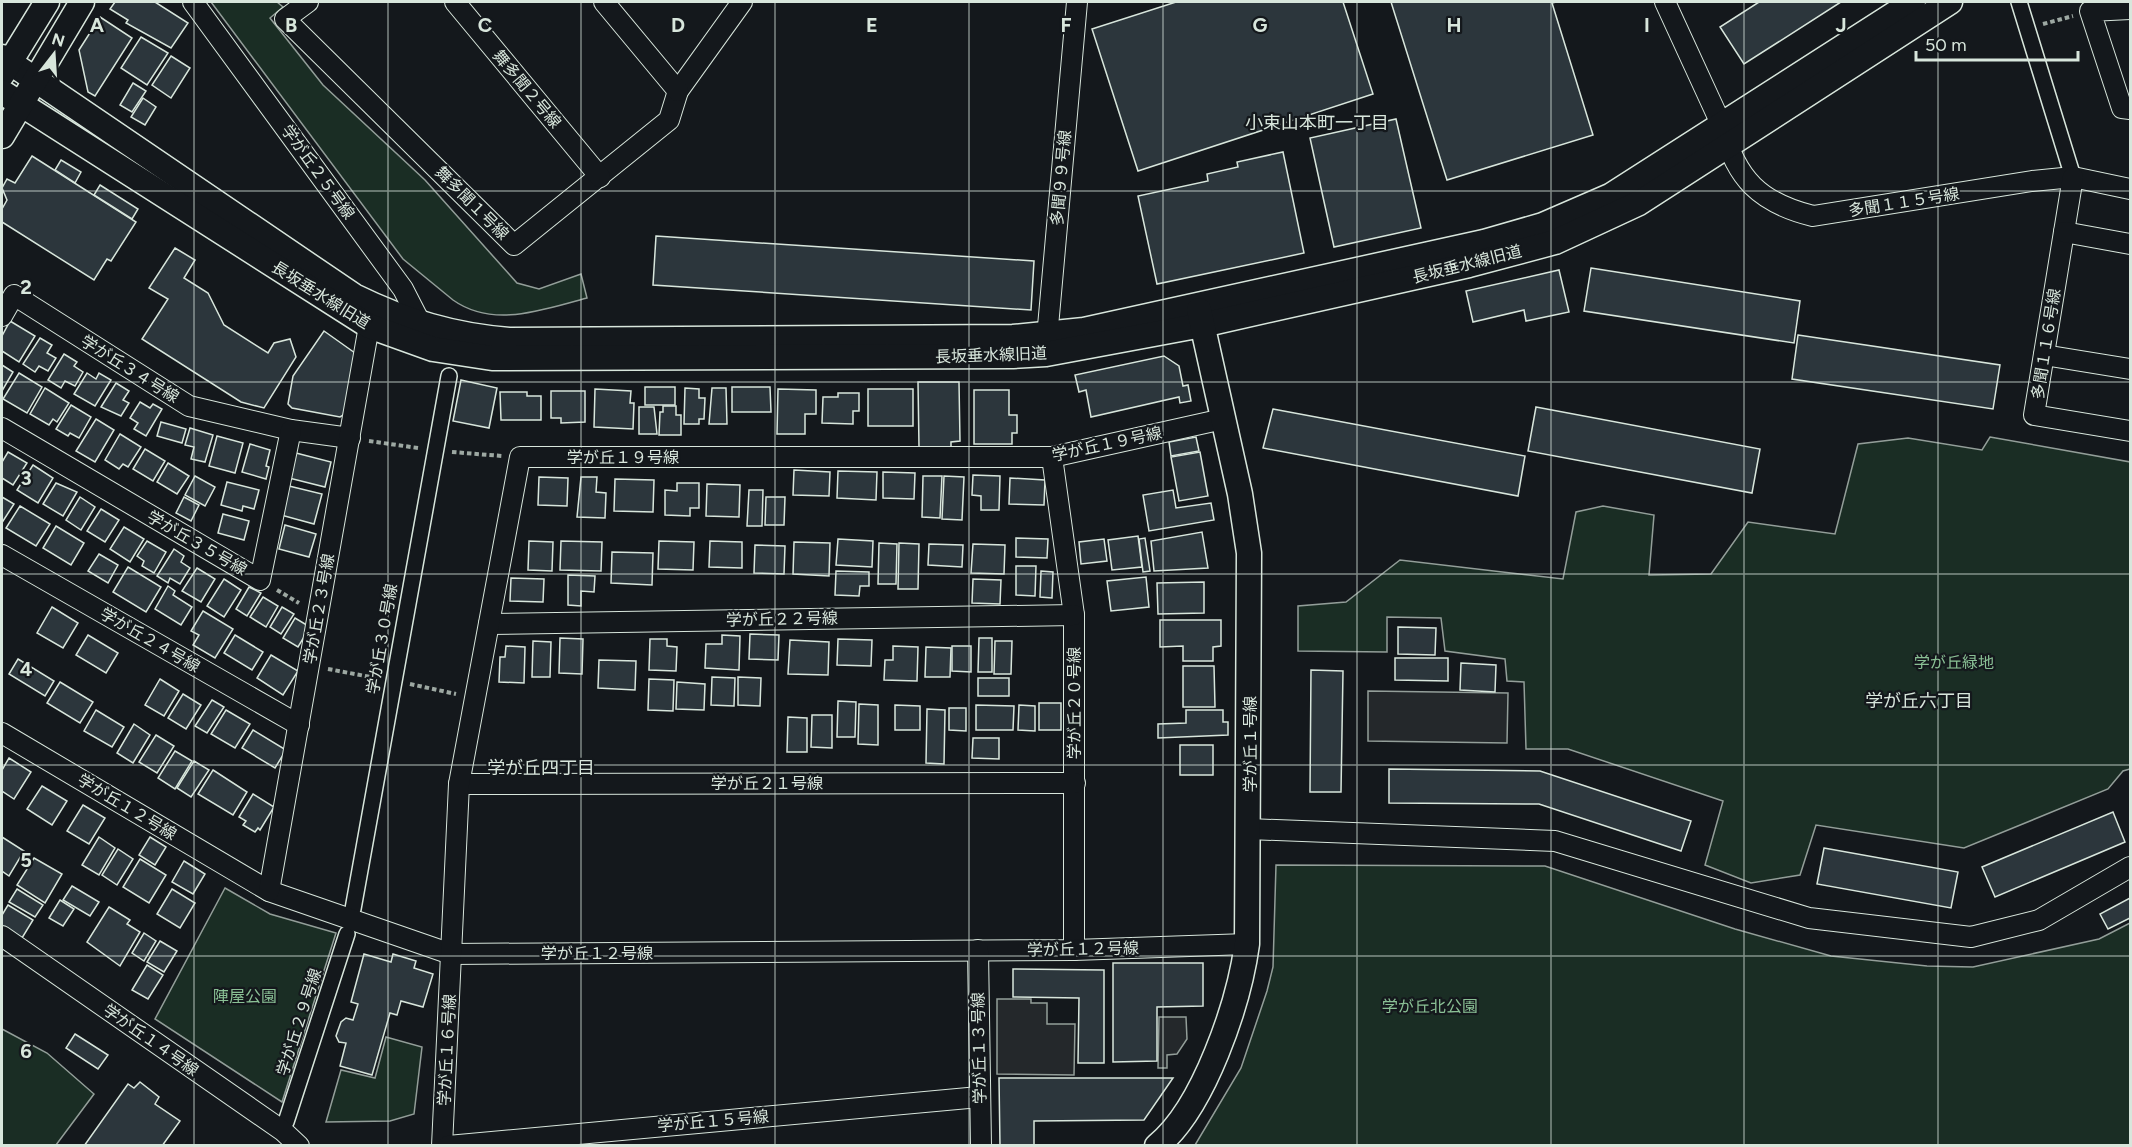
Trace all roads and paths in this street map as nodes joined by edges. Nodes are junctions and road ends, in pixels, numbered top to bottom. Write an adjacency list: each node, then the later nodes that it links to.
1 (46, 2): 16 (street)
2 (82, 2): 17 (street)
3 (193, 2): 30 (street, 学が丘２５号線)
4 (309, 2): 23 (street, 舞多聞１号線)
5 (455, 2): 23 (street, 舞多聞２号線)
6 (604, 2): 18 (street)
7 (742, 2): 18 (street, 舞多聞１号線)
8 (1077, 2): 32 (street, 多聞９９号線)
9 (1665, 2): 21 (street, 多聞１１５号線)
10 (1914, 2): 21 (street, 長坂垂水線旧道)
11 (1950, 2): 21 (street, 長坂垂水線旧道)
12 (2019, 2): 15 (street)
13 (2130, 9): 14 (street)
14 (2090, 11): 15 (path); 20 (street)
15 (2028, 28): 24 (street)
16 (4, 65): 17 (street, 長坂垂水線旧道)
17 (35, 79): 19 (street); 30 (street, 長坂垂水線旧道)
18 (678, 92): 23 (street, 舞多聞１号線)
19 (11, 99): 22 (street); 31 (street, 長坂垂水線旧道)
20 (2130, 109)
21 (1724, 135): 24 (street, 多聞１１５号線); 28 (street, 長坂垂水線旧道)
22 (2, 136)
23 (600, 177)
24 (2073, 177): 25 (street, 多聞１１５号線); 26 (street, 多聞１１６号線)
25 (2130, 189)
26 (2064, 232): 27 (street); 34 (street, 多聞１１６号線)
27 (2130, 244)
28 (1200, 315): 32 (street, 長坂垂水線旧道); 37 (street, 学が丘１号線)
29 (2, 316): 39 (street, 学が丘３４号線)
30 (422, 324): 32 (street, 長坂垂水線旧道); 33 (street, 学が丘２５号線)
31 (369, 326): 33 (street, 長坂垂水線旧道); 41 (street, 学が丘２３号線)
32 (1046, 344): 33 (street, 長坂垂水線旧道)
33 (433, 349)
34 (2044, 354): 35 (street); 40 (street, 多聞１１６号線)
35 (2130, 369)
36 (448, 376): 55 (street, 学が丘３０号線)
37 (1223, 419): 42 (street, 学が丘１９号線); 52 (street, 学が丘１号線)
38 (2, 428): 44 (street, 学が丘３５号線)
39 (291, 430): 41 (street, 学が丘３４号線); 44 (street, 学が丘３５号線)
40 (2130, 431)
41 (350, 438): 45 (street, 学が丘２３号線)
42 (1052, 457): 46 (street, 学が丘２０号線); 47 (street, 学が丘１９号線)
43 (2, 555): 48 (street, 学が丘２４号線)
44 (260, 580): 45 (path)
45 (318, 614): 48 (street, 学が丘２３号線)
46 (1074, 615): 47 (street, 学が丘２２号線); 50 (street, 学が丘２０号線)
47 (489, 624): 51 (street, 学が丘１９号線)
48 (299, 725): 54 (street, 学が丘２３号線)
49 (2, 733): 54 (street, 学が丘１２号線)
50 (1075, 783): 51 (street, 学が丘２１号線); 60 (street, 学が丘２０号線)
51 (459, 784): 61 (street, 学が丘１９号線)
52 (1249, 830): 53 (street); 58 (street, 学が丘１号線)
53 (2130, 867)
54 (269, 891): 61 (street, 学が丘１２号線)
55 (353, 909)
56 (347, 934): 63 (street, 学が丘２９号線)
57 (2, 936): 64 (street, 学が丘１４号線)
58 (1247, 944): 60 (street, 学が丘１２号線); 68 (street, 学が丘１号線)
59 (978, 950): 60 (street, 学が丘１２号線); 61 (street, 学が丘１２号線); 62 (street, 学が丘１３号線)
60 (1074, 950)
61 (451, 954): 65 (street, 学が丘１６号線)
62 (979, 1097): 66 (street, 学が丘１５号線); 67 (street, 学が丘１３号線)
63 (286, 1122)
64 (299, 1146)
65 (442, 1146)
66 (447, 1146)
67 (981, 1146)
68 (1157, 1146)

